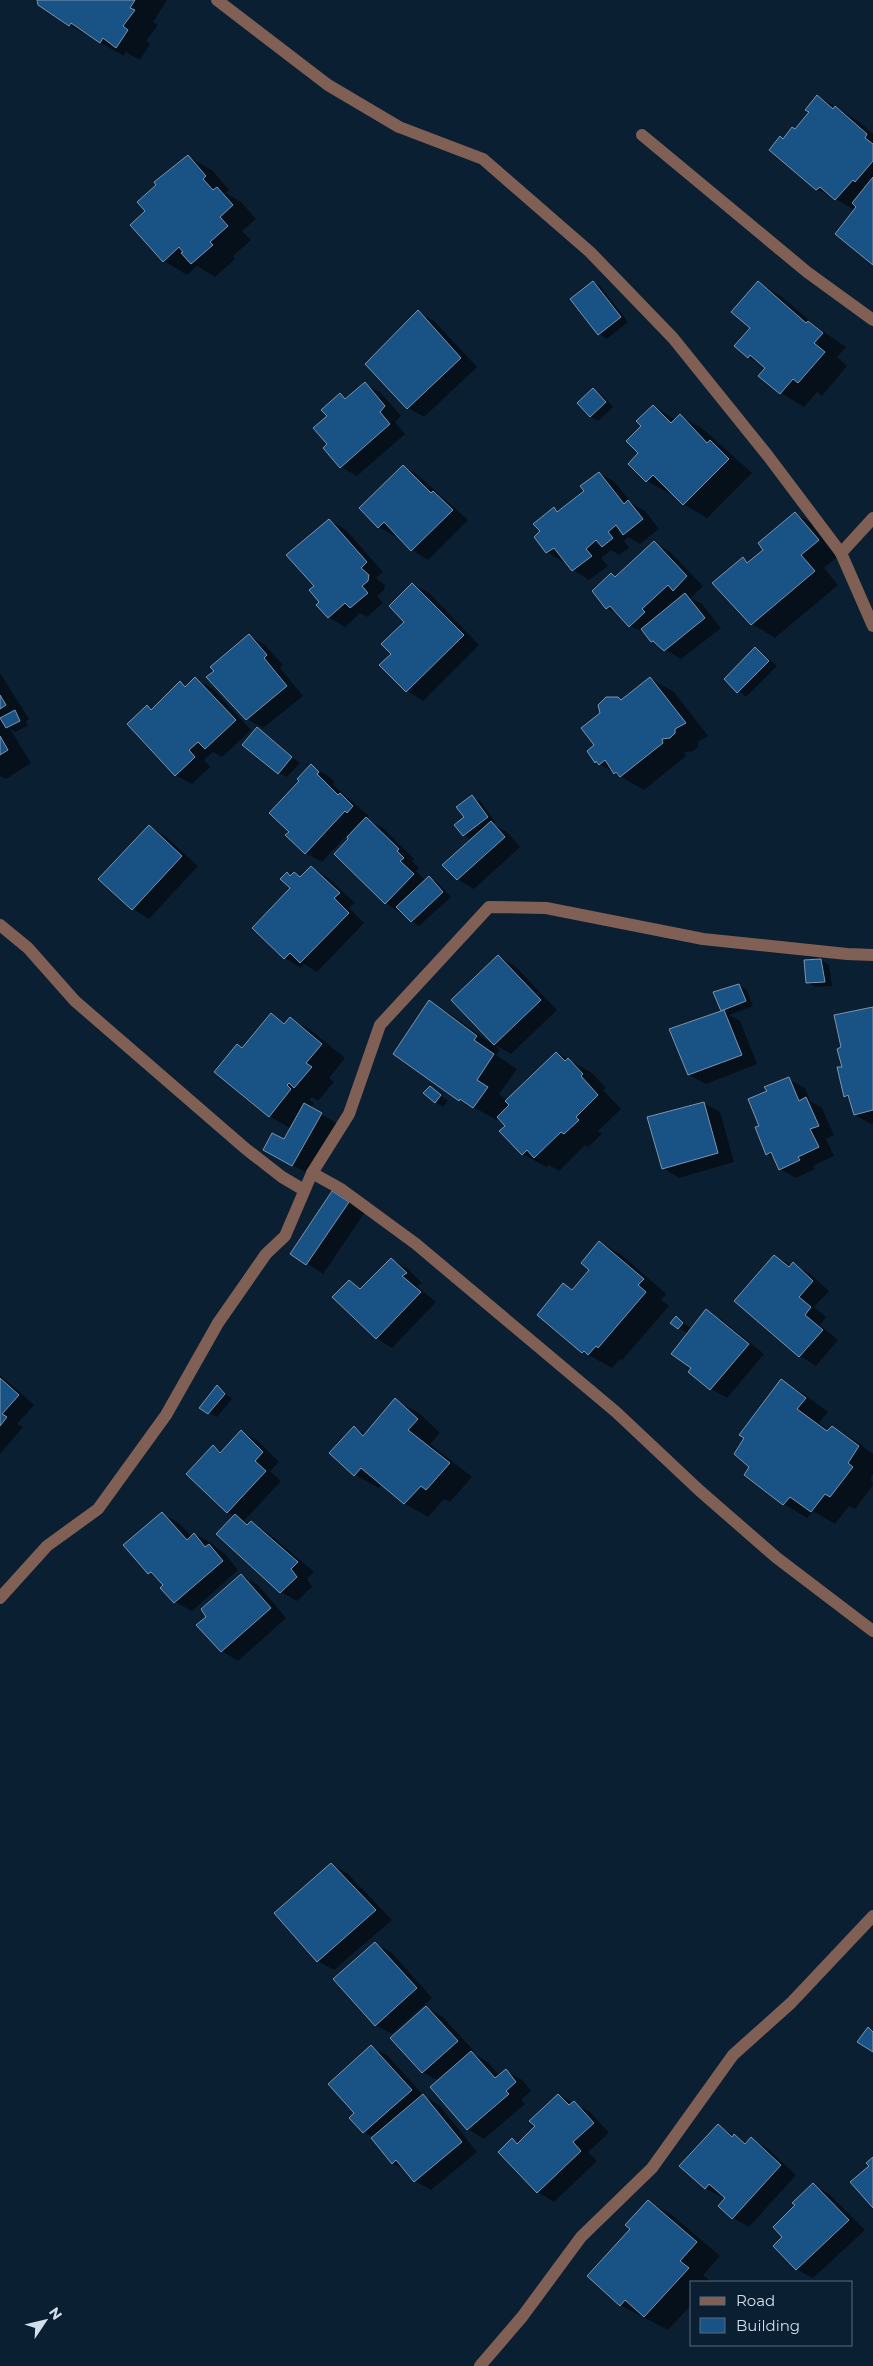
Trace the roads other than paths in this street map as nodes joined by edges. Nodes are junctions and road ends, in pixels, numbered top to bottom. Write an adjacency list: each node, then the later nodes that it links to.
1 (217, 0): 5 (street)
2 (642, 134): 3 (street)
3 (873, 320)
4 (873, 518): 5 (street)
5 (841, 553): 6 (street)
6 (873, 626)
7 (0, 924): 10 (street)
8 (873, 955): 9 (street)
9 (312, 1173): 10 (street); 12 (street)
10 (304, 1190): 11 (street)
11 (0, 1598)
12 (873, 1631)
13 (873, 1916): 14 (street)
14 (480, 2366)

